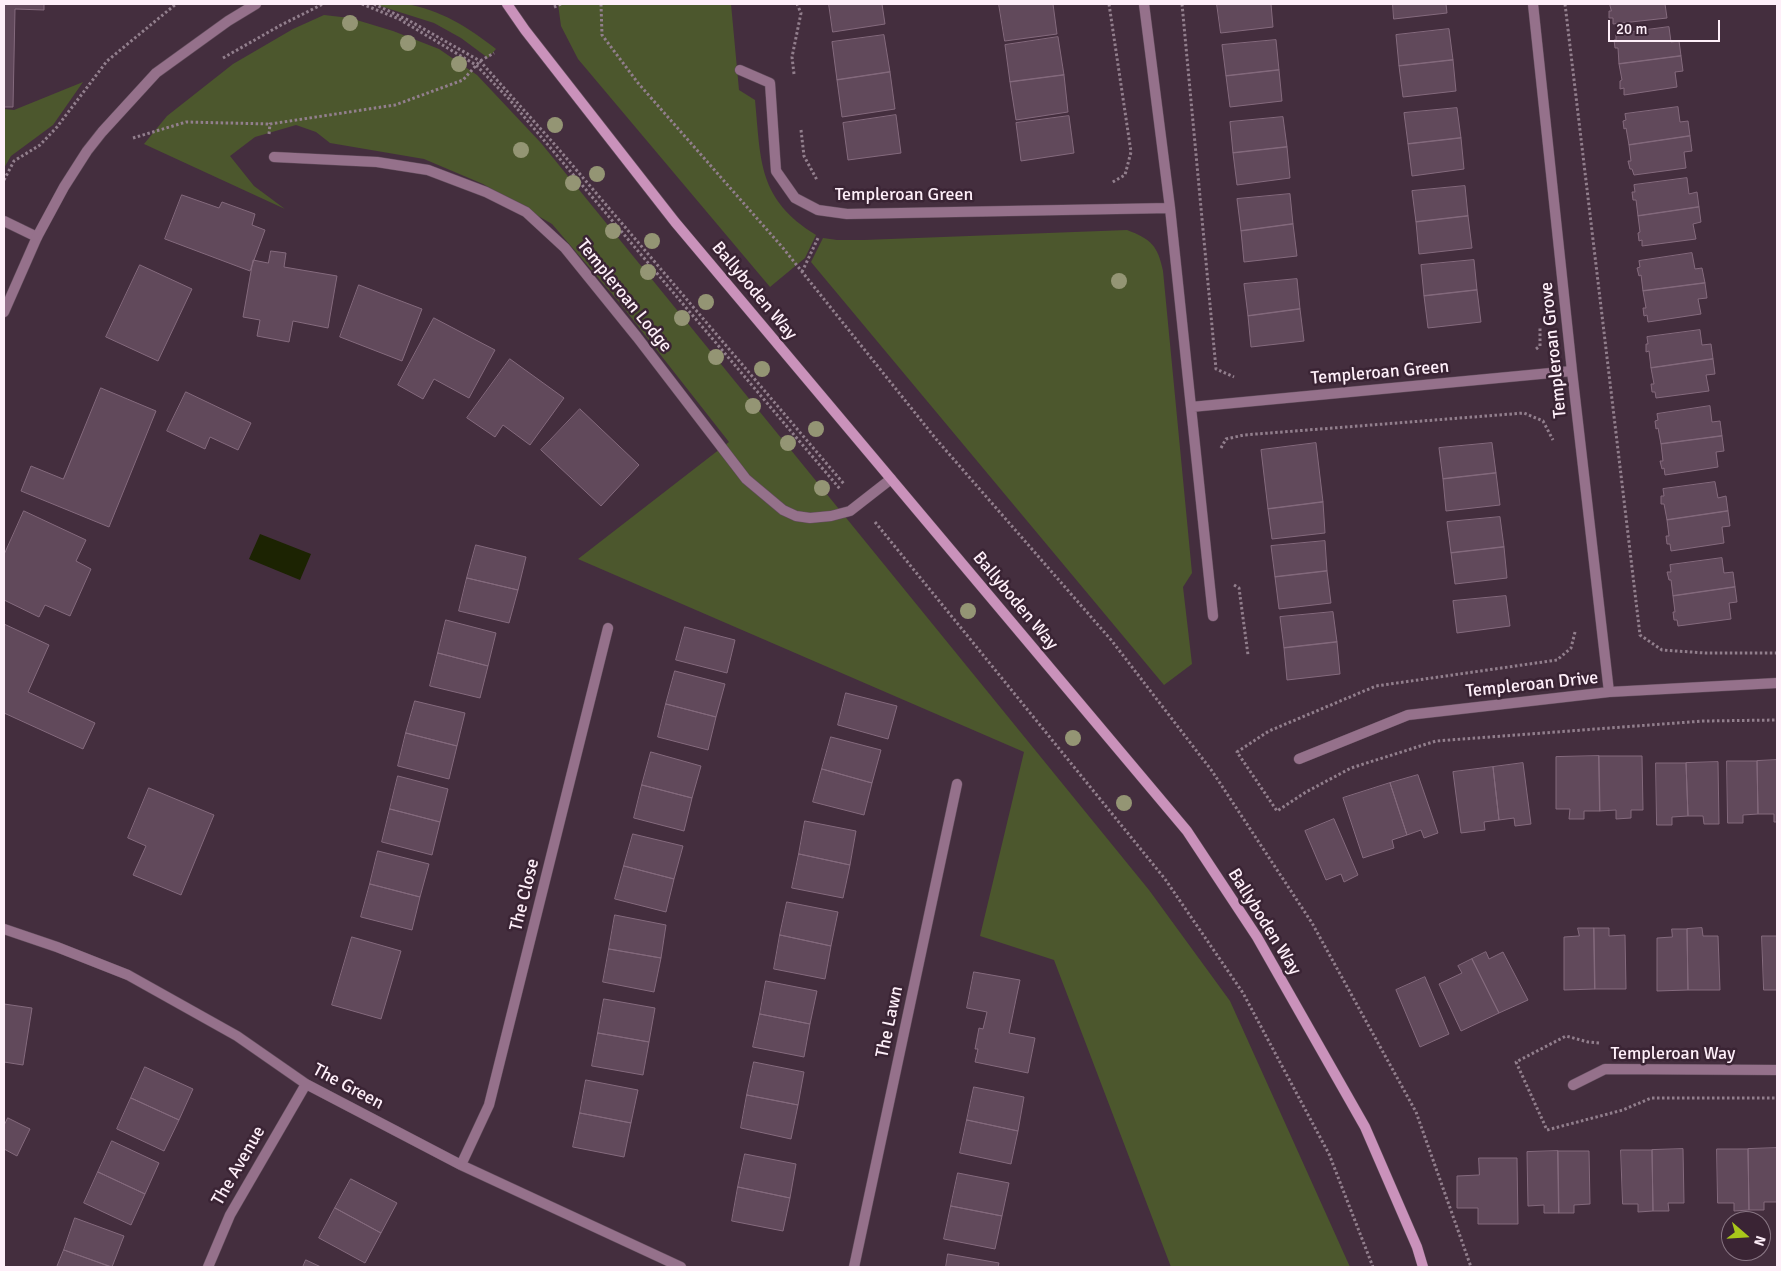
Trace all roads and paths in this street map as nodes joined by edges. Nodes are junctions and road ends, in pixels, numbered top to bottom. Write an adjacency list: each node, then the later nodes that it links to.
1 (176, 4): 27 (path)
2 (256, 4): 33 (street)
3 (323, 4): 18 (path)
4 (362, 4): 19 (path)
5 (374, 4): 17 (path)
6 (507, 4): 43 (main road, Ballyboden Way)
7 (561, 4): 15 (path)
8 (601, 4): 34 (path)
9 (797, 4): 21 (path)
10 (1109, 4): 29 (path)
11 (1144, 4): 30 (street)
12 (1182, 4): 39 (path)
13 (1533, 4): 38 (street, Templeroan Grove)
14 (1565, 4): 50 (path)
15 (554, 7)
16 (494, 53): 17 (path)
17 (480, 61): 19 (path); 45 (path)
18 (217, 62)
19 (476, 65): 22 (path); 44 (path)
20 (740, 70): 30 (street, Templeroan Green)
21 (794, 77)
22 (270, 124): 24 (path); 25 (path)
23 (800, 126): 28 (path)
24 (137, 131)
25 (268, 138)
26 (274, 157): 45 (street, Templeroan Lodge)
27 (4, 180)
28 (824, 183)
29 (1110, 184)
30 (1170, 208): 40 (street)
31 (4, 221): 33 (street)
32 (821, 234): 34 (path)
33 (37, 237): 35 (street)
34 (802, 272): 67 (path)
35 (4, 312)
36 (1540, 319): 37 (path)
37 (1534, 350)
38 (1572, 371): 40 (street, Templeroan Green); 53 (street, Templeroan Grove)
39 (1236, 378)
40 (1191, 407): 47 (street)
41 (1554, 448): 42 (path)
42 (1219, 452)
43 (891, 479): 45 (street, Templeroan Lodge); 66 (main road, Ballyboden Way)
44 (842, 492)
45 (860, 503): 65 (path)
46 (1228, 581): 51 (path)
47 (1213, 616)
48 (608, 628): 61 (street, The Close)
49 (1575, 631): 54 (path)
50 (1777, 653)
51 (1248, 655)
52 (1777, 683): 53 (street, Templeroan Drive)
53 (1609, 692): 55 (street, Templeroan Drive)
54 (1777, 720)
55 (1299, 759)
56 (957, 784): 64 (street, The Lawn)
57 (4, 929): 59 (street, The Green)
58 (1777, 1070): 60 (street, Templeroan Way)
59 (306, 1084): 61 (street, The Green); 62 (street, The Avenue)
60 (1573, 1086)
61 (461, 1165): 63 (street, The Green)
62 (208, 1267)
63 (681, 1267)
64 (854, 1267)
65 (1372, 1267)
66 (1423, 1267)
67 (1472, 1267)

